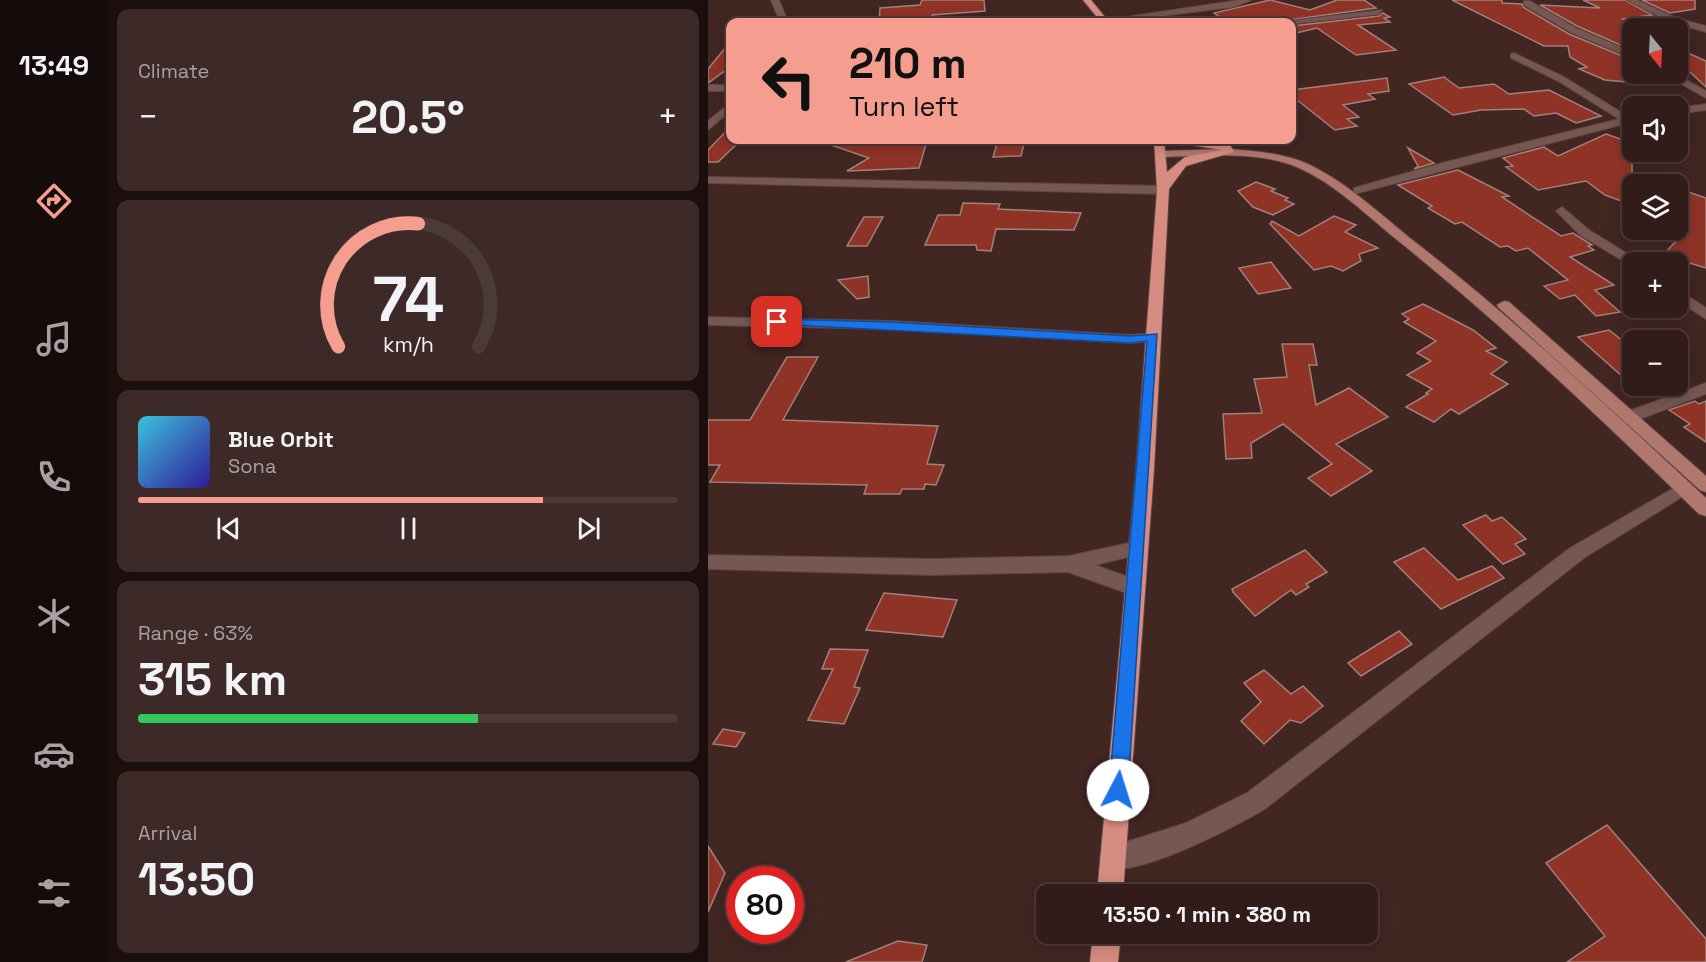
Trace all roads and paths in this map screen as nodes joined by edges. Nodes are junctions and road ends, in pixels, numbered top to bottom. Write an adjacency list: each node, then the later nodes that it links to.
1 (775, 0): 7 (street)
2 (1087, 0): 8 (highway)
3 (1247, 0): 9 (street)
4 (1631, 0): 11 (street)
5 (1527, 3): 12 (street)
6 (1379, 12): 10 (street)
7 (782, 18)
8 (1102, 18)
9 (1132, 18)
10 (1296, 21)
11 (1706, 29)
12 (1622, 52)
13 (1514, 56): 21 (street)
14 (1687, 84): 17 (street)
15 (708, 88): 16 (street)
16 (726, 88)
17 (1706, 95)
18 (1706, 107): 19 (street)
19 (1688, 109)
20 (726, 110): 23 (street)
21 (1622, 115)
22 (1622, 121): 28 (street)
23 (708, 127)
24 (1165, 145): 25 (main road); 25 (highway); 27 (highway)
25 (1228, 150): 27 (highway); 28 (main road); 37 (main road)
26 (708, 180): 27 (street)
27 (1163, 190): 34 (highway)
28 (1358, 191): 36 (main road)
29 (1563, 211): 30 (street)
30 (1622, 254)
31 (1688, 301): 32 (street)
32 (1706, 315)
33 (708, 321): 34 (street)
34 (1153, 336): 39 (highway)
35 (1706, 388): 36 (street)
36 (1629, 417): 37 (main road)
37 (1695, 487): 38 (main road); 43 (street)
38 (1706, 509)
39 (1138, 548): 41 (street); 42 (highway)
40 (708, 562): 41 (street)
41 (1069, 564): 42 (street)
42 (1135, 588): 43 (highway)
43 (1113, 858): 44 (highway)
44 (1111, 884)
45 (1106, 944): 46 (highway)
46 (1104, 962)

